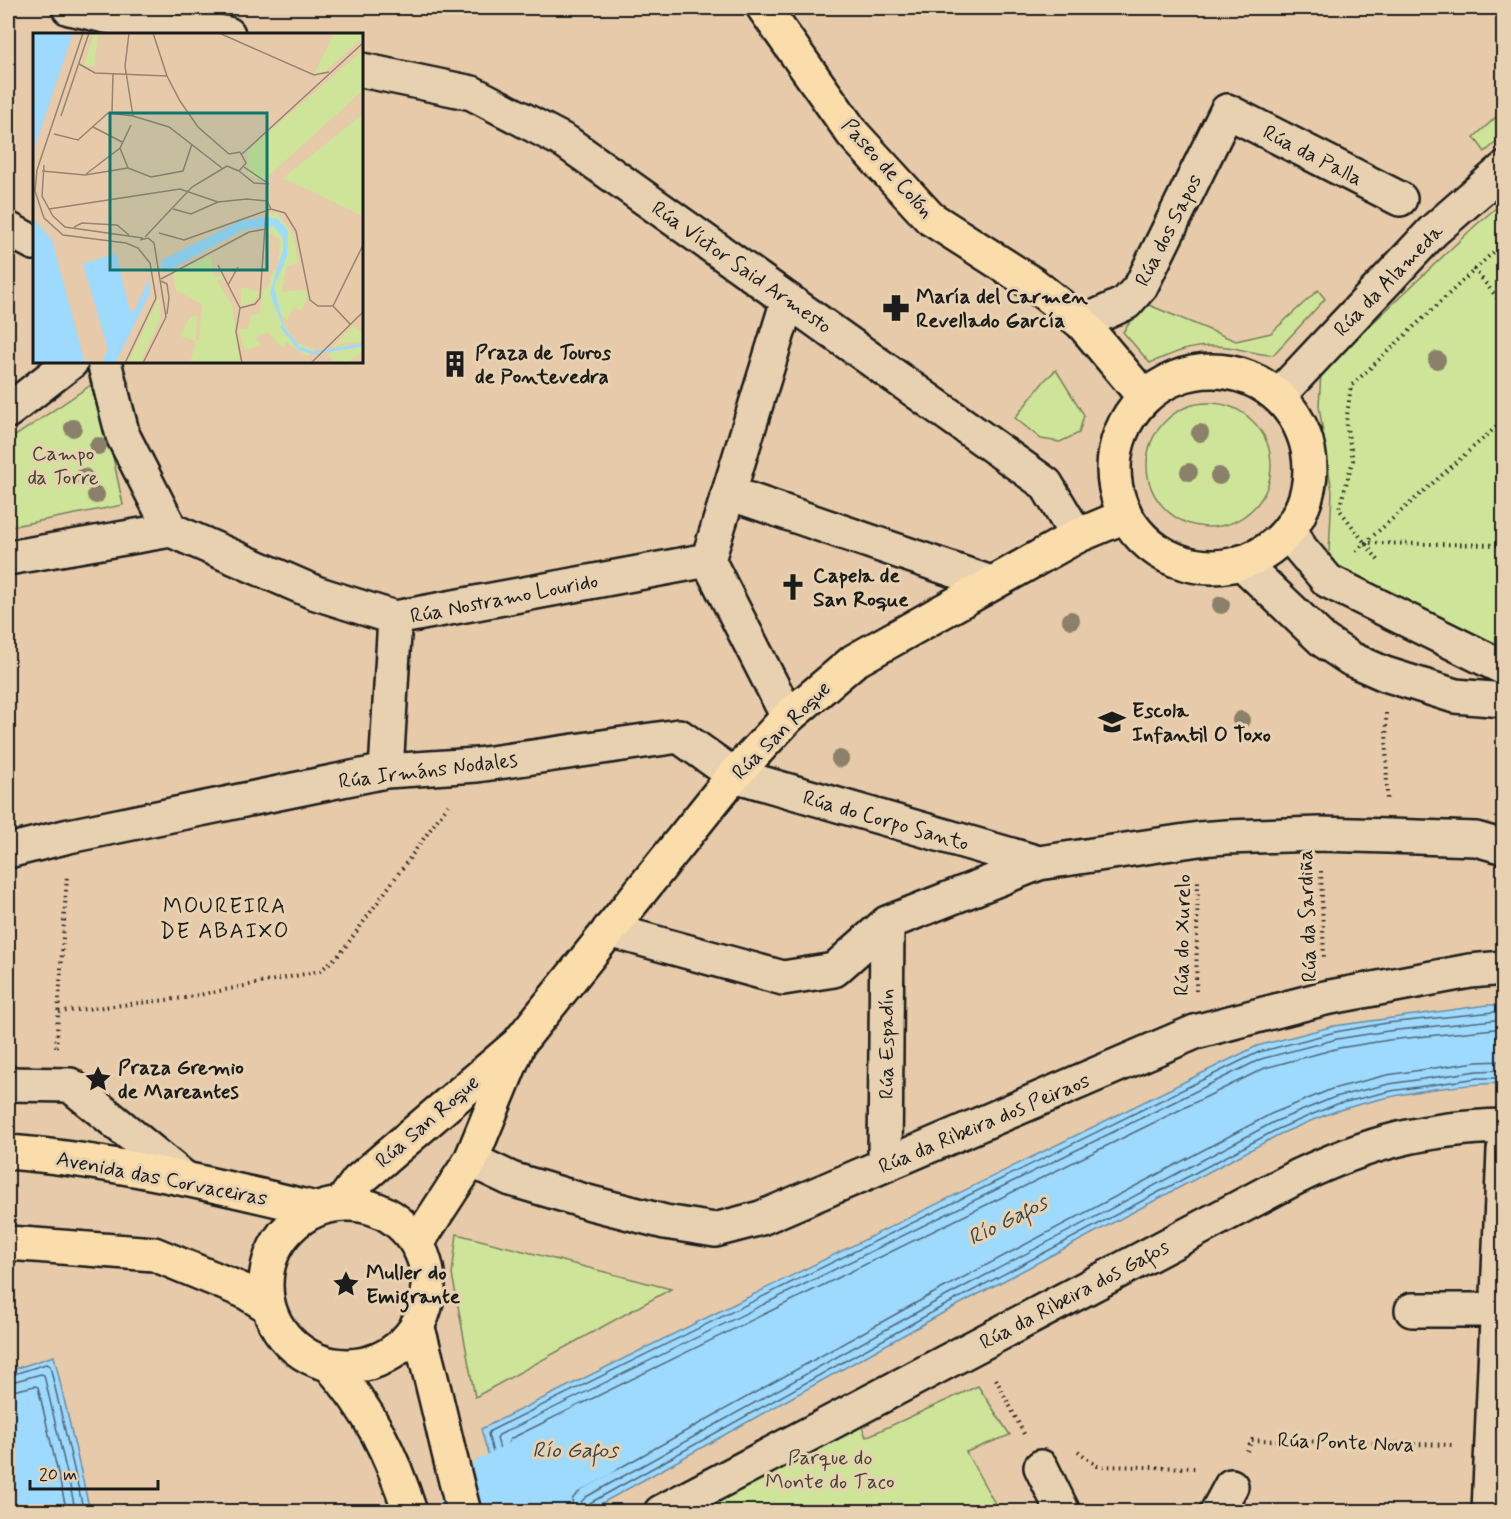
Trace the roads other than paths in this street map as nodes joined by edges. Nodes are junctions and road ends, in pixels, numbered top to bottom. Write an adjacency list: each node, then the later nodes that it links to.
1 (69, 8): 4 (street)
2 (764, 8): 12 (main road, Paseo de Colón)
3 (223, 25): 4 (street)
4 (178, 33)
5 (363, 70): 11 (street, Rúa Víctor Said Armesto)
6 (1227, 111): 8 (street, Rúa da Palla); 12 (street, Rúa dos Sapos)
7 (1503, 169): 15 (street, Rúa da Alameda)
8 (1400, 199)
9 (8, 229): 10 (street)
10 (33, 242)
11 (788, 300): 18 (street); 22 (street, Rúa Víctor Said Armesto)
12 (1083, 323): 16 (main road, Paseo de Colón)
13 (69, 363): 17 (street)
14 (104, 363): 21 (street)
15 (1278, 396): 16 (main road); 20 (main road)
16 (1144, 397): 19 (main road)
17 (8, 411)
18 (729, 493): 24 (street); 26 (street)
19 (1125, 516): 22 (main road, Rúa San Roque); 25 (main road)
20 (1290, 528): 25 (main road); 28 (street)
21 (171, 530): 23 (street); 27 (street, Rúa Nostramo Lourido)
22 (1077, 536): 26 (main road, Rúa San Roque)
23 (8, 558)
24 (708, 560): 27 (street, Rúa Nostramo Lourido); 30 (street)
25 (1241, 562): 29 (street)
26 (991, 583): 30 (main road, Rúa San Roque)
27 (395, 618): 31 (street)
28 (1503, 668)
29 (1502, 702)
30 (788, 717): 32 (main road, Rúa San Roque)
31 (386, 771): 32 (street, Rúa Irmáns Nodales); 34 (street, Rúa Irmáns Nodales)
32 (734, 775): 35 (street, Rúa do Corpo Santo); 37 (main road, Rúa San Roque)
33 (1503, 847): 35 (street)
34 (8, 851)
35 (1039, 863): 36 (street)
36 (887, 923): 37 (street); 45 (street, Rúa Espadín)
37 (609, 930): 39 (main road, Rúa San Roque)
38 (1503, 968): 45 (street, Rúa da Ribeira dos Peiraos)
39 (518, 1044): 44 (main road, Rúa San Roque); 47 (main road, Rúa San Roque)
40 (8, 1084): 46 (street)
41 (1503, 1126): 58 (street, Rúa da Ribeira dos Gafos)
42 (1503, 1150): 51 (street)
43 (8, 1152): 46 (main road, Avenida das Corvaceiras)
44 (471, 1160): 45 (street, Rúa da Ribeira dos Peiraos); 49 (main road, Rúa San Roque)
45 (885, 1165)
46 (184, 1178): 47 (main road, Avenida das Corvaceiras)
47 (329, 1206): 49 (main road); 50 (main road)
48 (8, 1243): 50 (main road)
49 (417, 1243): 53 (main road)
50 (268, 1306): 54 (main road)
51 (1496, 1310): 52 (street); 60 (street)
52 (1412, 1311)
53 (417, 1325): 54 (main road); 57 (main road)
54 (329, 1364): 56 (main road)
55 (1041, 1467): 59 (street)
56 (410, 1512)
57 (464, 1512)
58 (661, 1512)
59 (1063, 1512)
60 (1489, 1512)

